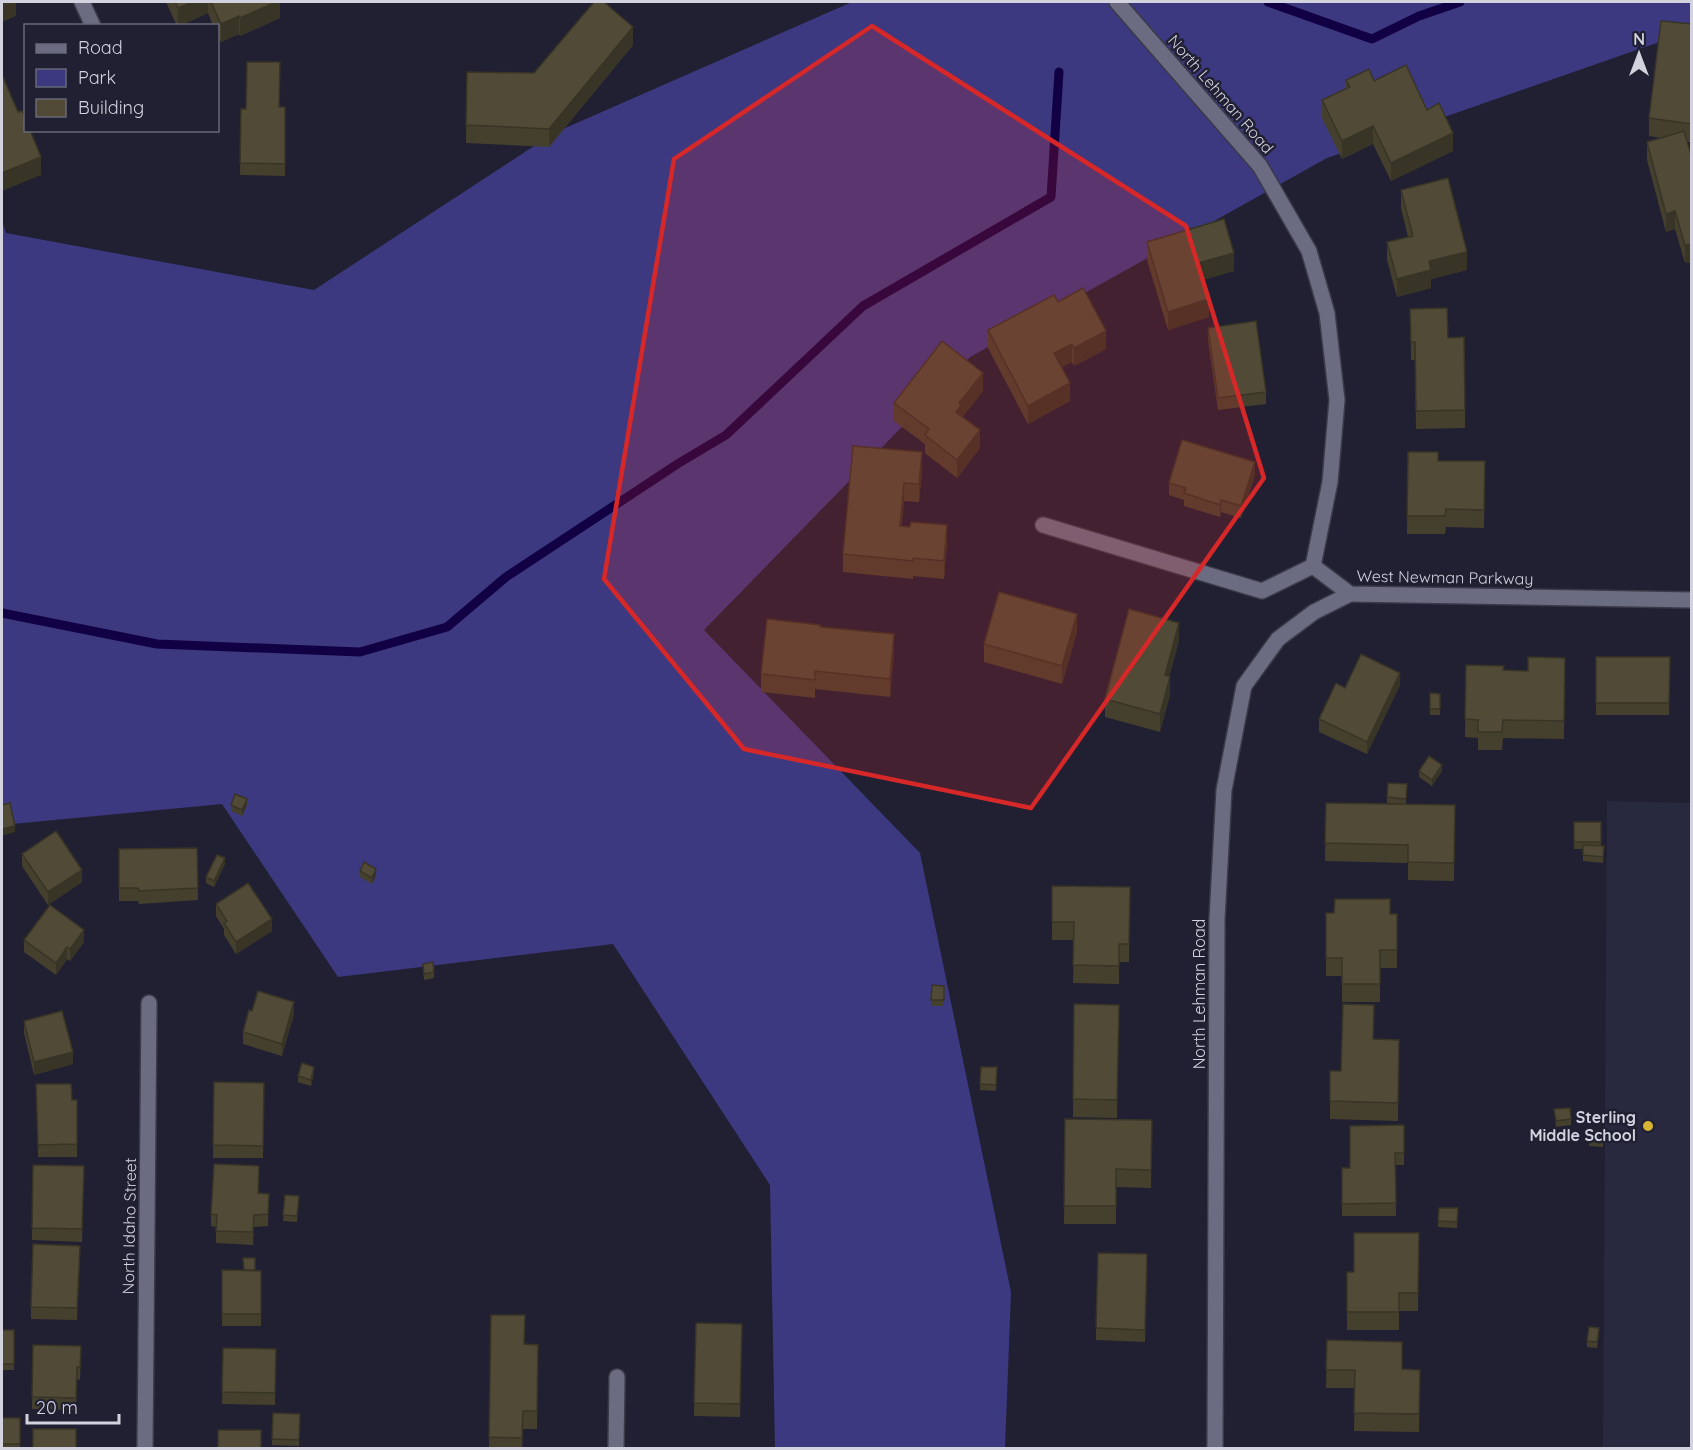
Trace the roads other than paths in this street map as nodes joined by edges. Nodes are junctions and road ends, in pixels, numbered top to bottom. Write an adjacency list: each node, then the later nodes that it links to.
1 (82, 2): 3 (street)
2 (1117, 2): 5 (street, North Lehman Road)
3 (92, 24)
4 (1043, 525): 5 (street)
5 (1312, 566): 6 (street, West Newman Parkway)
6 (1350, 594): 7 (street, West Newman Parkway); 12 (street, North Lehman Road)
7 (1692, 600)
8 (150, 1003): 10 (street, North Idaho Street)
9 (617, 1377): 11 (street)
10 (145, 1449)
11 (616, 1449)
12 (1215, 1449)

